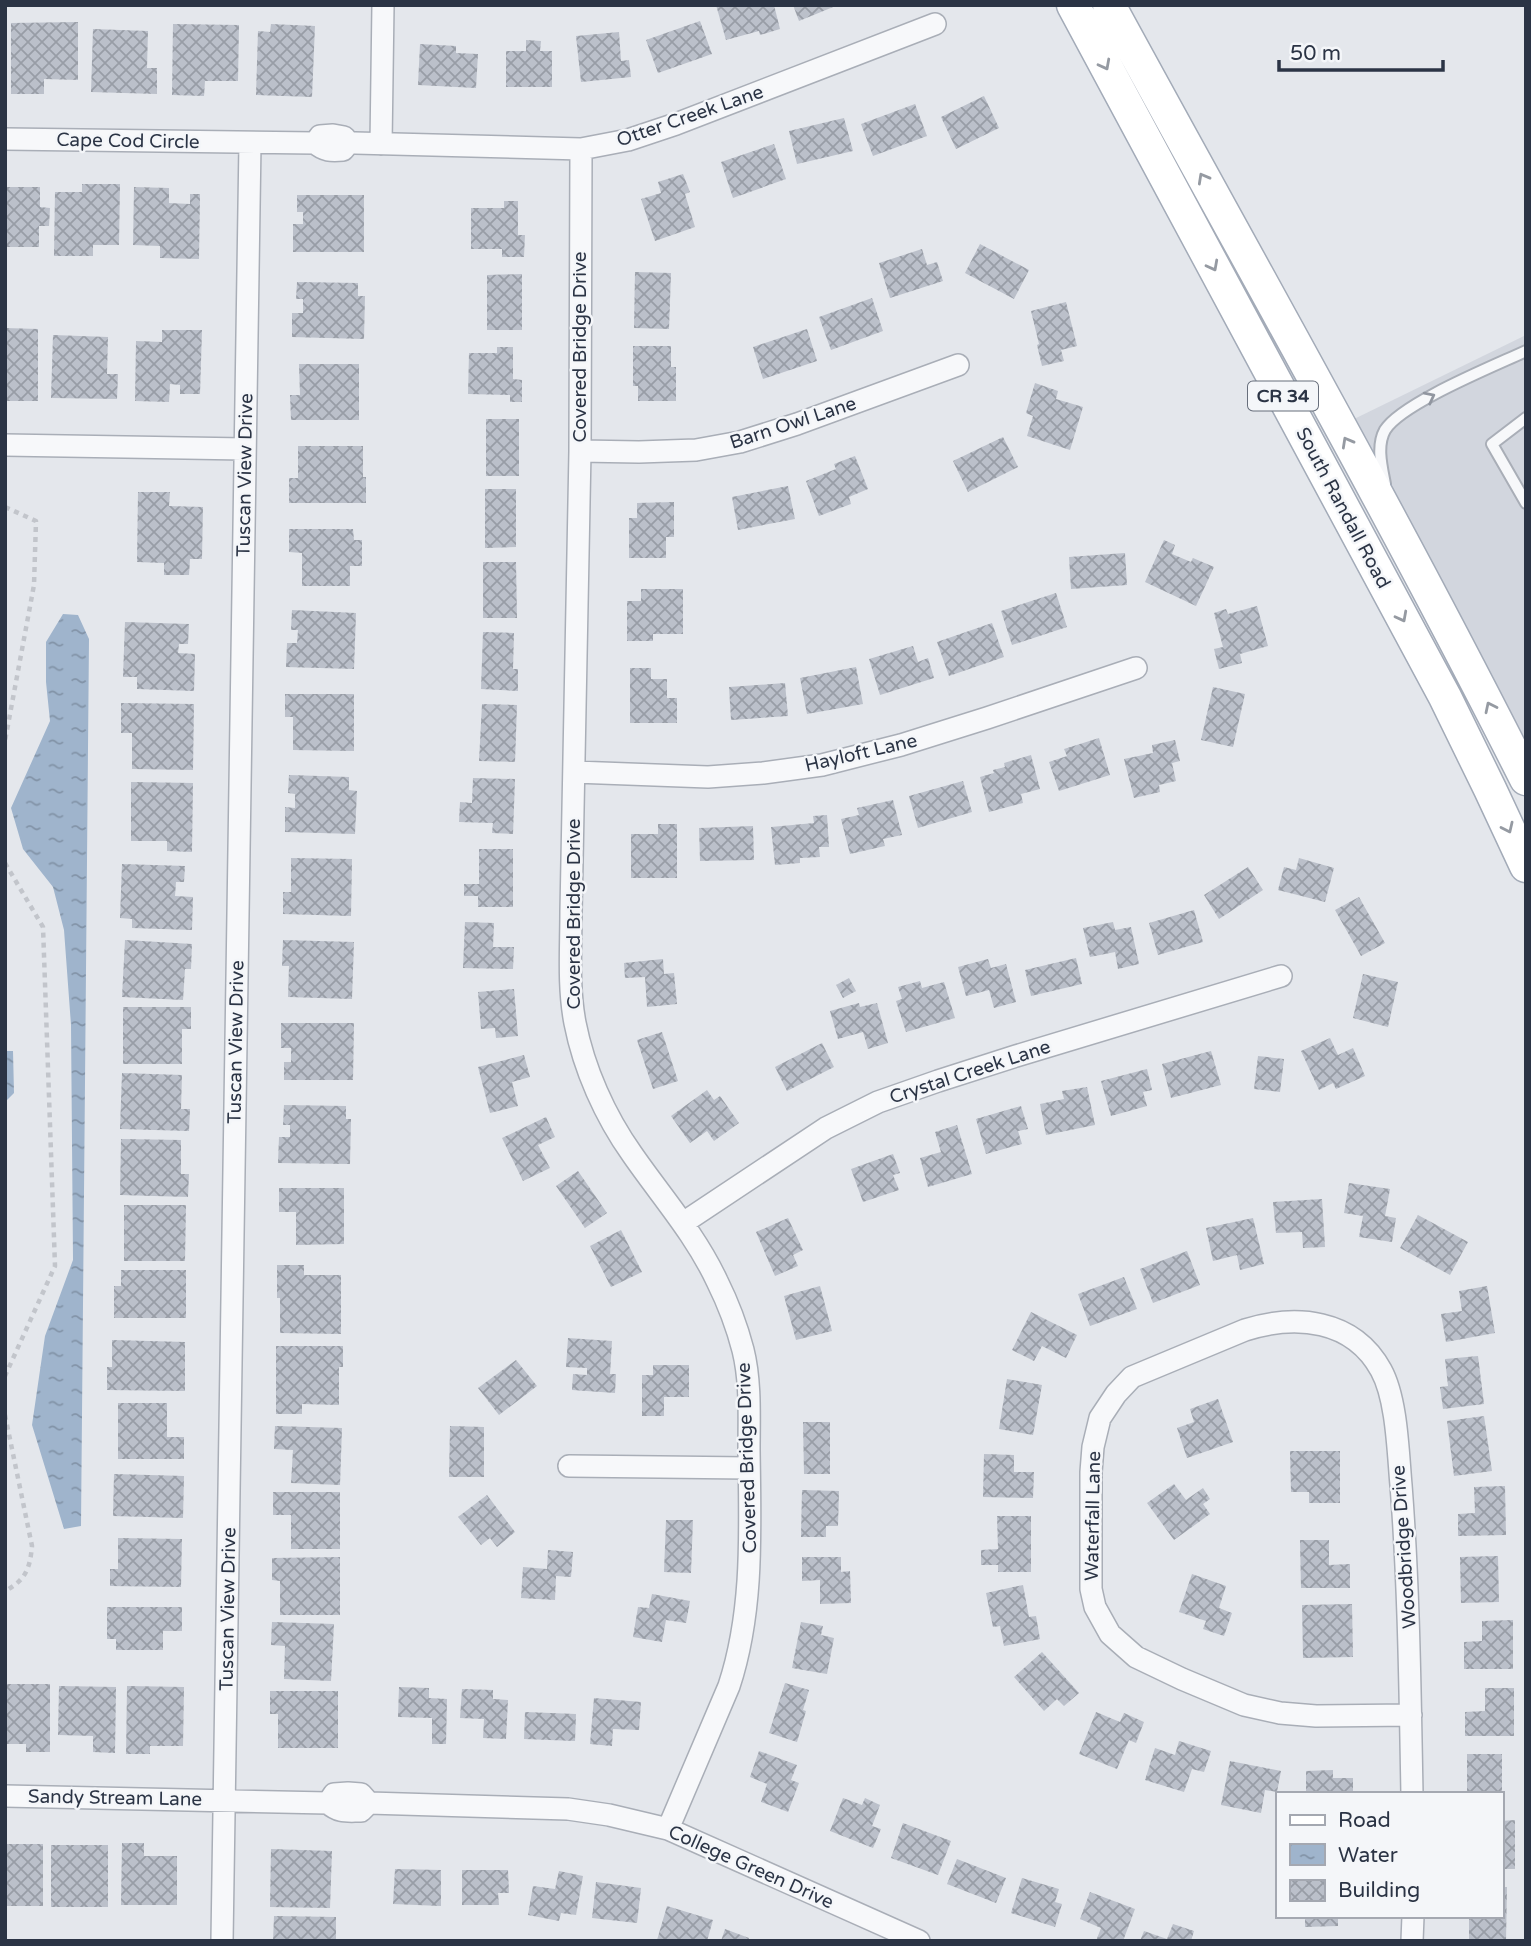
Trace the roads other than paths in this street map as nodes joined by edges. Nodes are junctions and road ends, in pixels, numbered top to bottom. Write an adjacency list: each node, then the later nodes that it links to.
1 (383, 5): 7 (street)
2 (1073, 5): 20 (main road, South Randall Road / CR 34, one-way to 20)
3 (1109, 5): 16 (main road, South Randall Road / CR 34, one-way to 3)
4 (935, 24): 8 (street, Otter Creek Lane)
5 (5, 139): 6 (street, Cape Cod Circle)
6 (250, 143): 7 (street, Otter Creek Lane); 13 (street, Tuscan View Drive)
7 (381, 144): 8 (street, Otter Creek Lane)
8 (580, 149): 14 (street, Covered Bridge Drive)
9 (1526, 351): 16 (lane, one-way to 9)
10 (958, 365): 14 (street, Barn Owl Lane)
11 (1526, 418): 15 (lane)
12 (5, 446): 13 (street)
13 (245, 449): 29 (street, Tuscan View Drive)
14 (580, 451): 18 (street, Covered Bridge Drive)
15 (1526, 503)
16 (1423, 581): 19 (main road, South Randall Road / CR 34, one-way to 16)
17 (1136, 668): 18 (street, Hayloft Lane)
18 (575, 772): 22 (street, Covered Bridge Drive)
19 (1526, 779)
20 (1526, 866)
21 (1281, 976): 22 (street, Crystal Creek Lane)
22 (683, 1223): 25 (street, Covered Bridge Drive)
23 (1329, 1327): 26 (street, Woodbridge Drive); 26 (street, Waterfall Lane)
24 (569, 1466): 25 (street)
25 (749, 1468): 30 (street, Covered Bridge Drive)
26 (1411, 1715): 27 (street, Woodbridge Drive)
27 (1412, 1792)
28 (5, 1796): 29 (street, Sandy Stream Lane)
29 (226, 1801): 30 (street, College Green Drive); 32 (street, Tuscan View Drive)
30 (668, 1829): 33 (street, College Green Drive)
31 (1413, 1918): 34 (street)
32 (222, 1941)
33 (919, 1941)
34 (1412, 1941)

